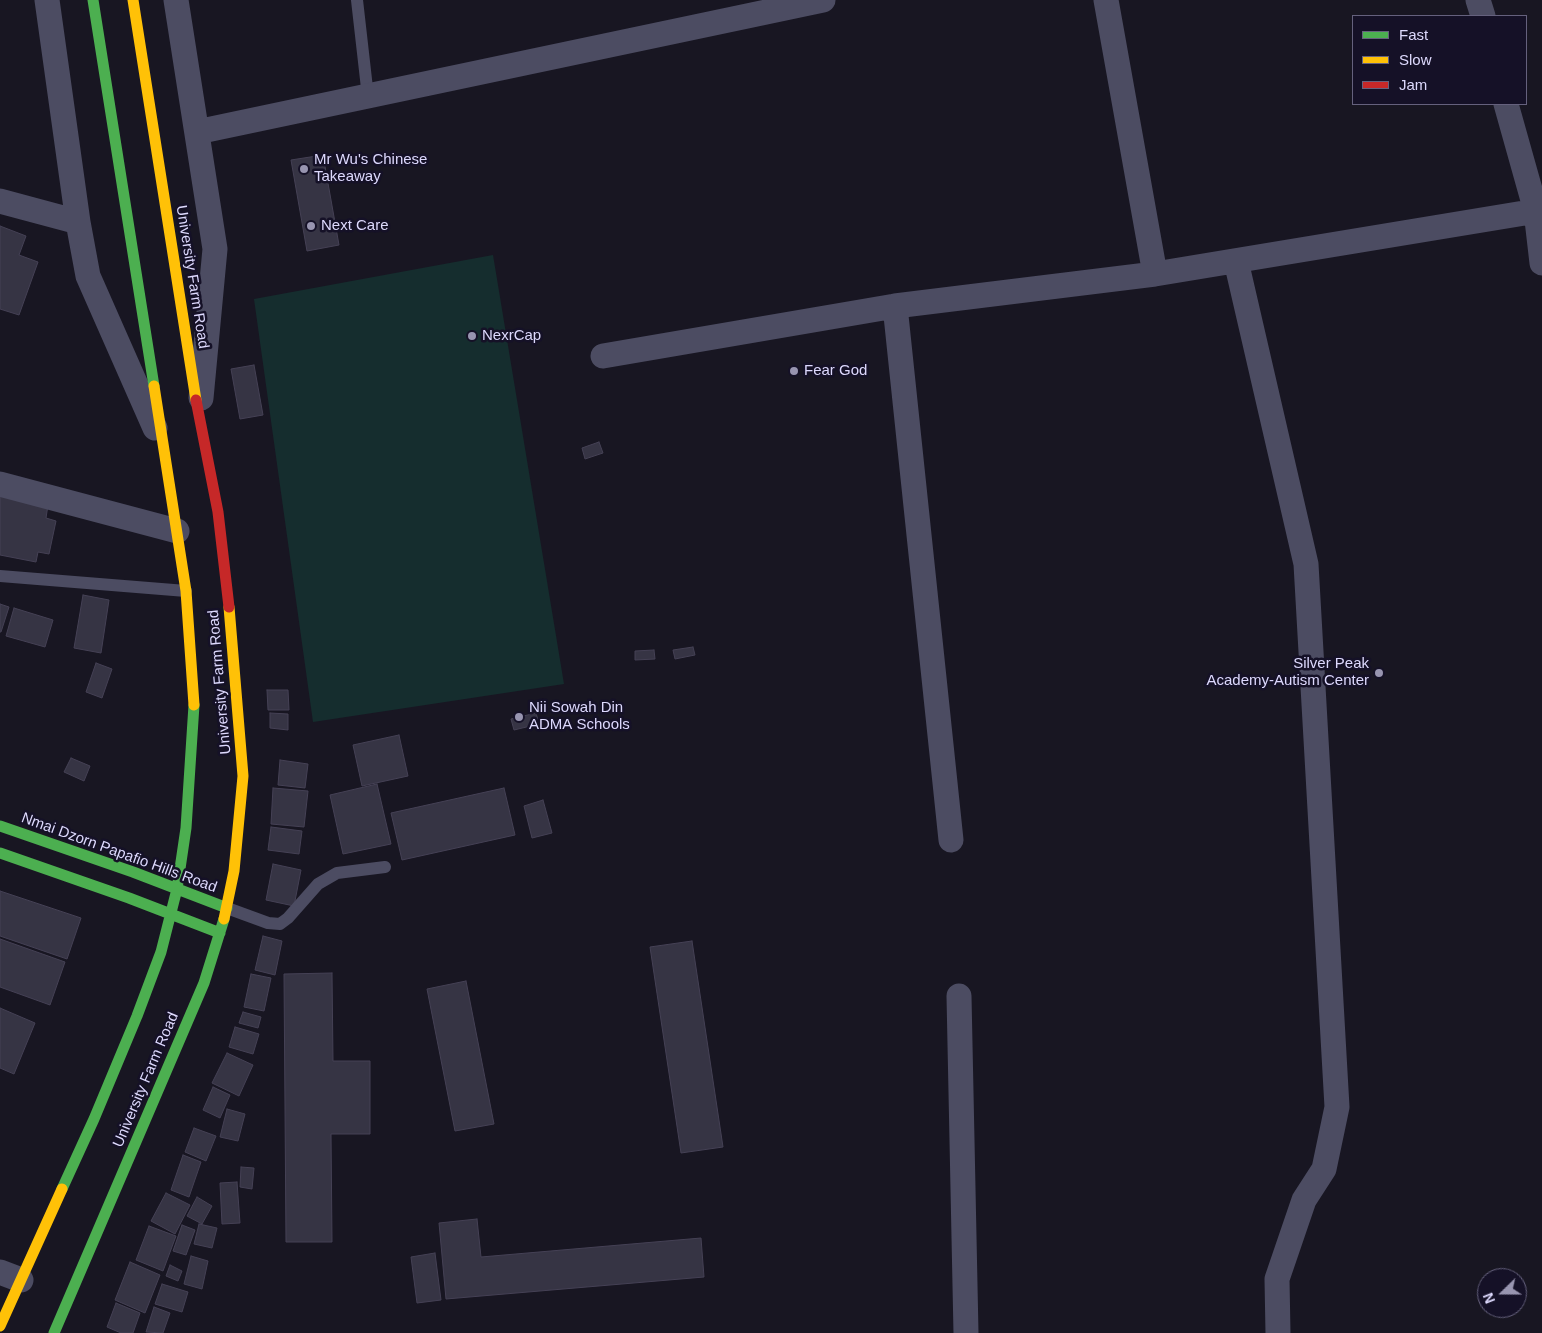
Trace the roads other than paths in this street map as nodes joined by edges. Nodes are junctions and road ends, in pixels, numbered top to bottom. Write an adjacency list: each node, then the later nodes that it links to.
1 (47, 0): 15 (street)
2 (93, 0): 22 (street, University Farm Road)
3 (133, 0): 21 (street, University Farm Road)
4 (176, 0): 12 (street)
5 (357, 0): 10 (lane)
6 (823, 0): 10 (street)
7 (1106, 0): 18 (street)
8 (1478, 0): 9 (street)
9 (1482, 15)
10 (368, 97): 12 (street)
11 (1506, 105): 14 (street)
12 (197, 132): 21 (street)
13 (0, 201): 15 (street)
14 (1539, 211): 16 (street); 17 (street)
15 (78, 222): 22 (street)
16 (1236, 261): 18 (street); 40 (street)
17 (1542, 263)
18 (1155, 274): 19 (street)
19 (895, 306): 20 (street); 28 (street)
20 (603, 356)
21 (199, 418): 32 (street, University Farm Road)
22 (163, 445): 24 (street, University Farm Road)
23 (0, 484): 24 (street)
24 (177, 531): 26 (street, University Farm Road)
25 (0, 576): 26 (lane)
26 (186, 591): 31 (street, University Farm Road)
27 (0, 826): 31 (street, Nmai Dzorn Papafio Hills Road)
28 (951, 840)
29 (0, 853): 33 (street)
30 (385, 866): 32 (lane)
31 (177, 889): 32 (street, Nmai Dzorn Papafio Hills Road); 33 (street, University Farm Road)
32 (227, 908): 34 (street, University Farm Road)
33 (171, 914): 34 (street); 36 (street, University Farm Road)
34 (220, 933): 38 (street, University Farm Road)
35 (959, 996): 39 (street)
36 (11, 1276): 37 (street, University Farm Road)
37 (0, 1326)
38 (54, 1333)
39 (966, 1333)
40 (1278, 1333)

